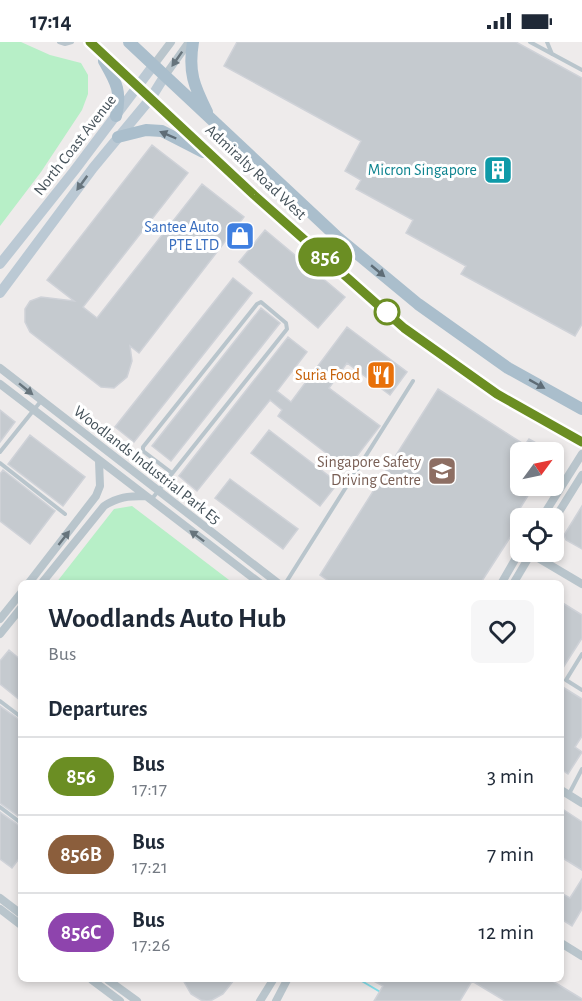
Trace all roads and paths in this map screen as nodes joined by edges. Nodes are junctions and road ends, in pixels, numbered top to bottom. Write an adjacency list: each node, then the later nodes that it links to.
1 (59, 42): 2 (lane)
2 (72, 42)
3 (129, 42): 10 (main road, Admiralty Road West)
4 (171, 42): 10 (street, North Coast Avenue)
5 (191, 42): 12 (street, North Coast Avenue, one-way to 12); 16 (main road)
6 (530, 42): 9 (lane)
7 (547, 42): 9 (lane)
8 (94, 46): 13 (main road, Admiralty Road West); 15 (main road)
9 (552, 54): 11 (lane)
10 (153, 66): 12 (main road, Admiralty Road West); 13 (main road, North Coast Avenue)
11 (582, 70)
12 (165, 77): 14 (main road, North Coast Avenue); 16 (main road, Admiralty Road West)
13 (138, 86): 14 (main road, Admiralty Road West); 15 (main road, North Coast Avenue)
14 (151, 98): 17 (main road, North Coast Avenue); 18 (main road, Admiralty Road West)
15 (116, 116): 19 (main road, North Coast Avenue)
16 (210, 119): 25 (main road, Admiralty Road West, one-way to 25)
17 (118, 137): 18 (main road, one-way to 17); 20 (main road, North Coast Avenue, one-way to 20)
18 (215, 158): 29 (main road, Admiralty Road West)
19 (0, 264)
20 (0, 293)
21 (0, 368): 24 (street, Woodlands Industrial Park E5, one-way to 24)
22 (413, 381): 48 (lane)
23 (0, 384): 26 (street, Woodlands Industrial Park E5)
24 (41, 400): 26 (lane); 27 (street, Woodlands Industrial Park E5)
25 (582, 409)
26 (33, 410): 28 (street, Woodlands Industrial Park E5); 30 (lane)
27 (66, 420): 28 (lane); 36 (street, Woodlands Industrial Park E5)
28 (58, 430): 32 (street, Woodlands Industrial Park E5)
29 (582, 442)
30 (0, 452)
31 (582, 454): 38 (street)
32 (99, 461): 37 (street, Woodlands Industrial Park E5); 44 (street, one-way to 32)
33 (0, 463): 40 (lane)
34 (172, 473): 34 (lane); 36 (lane)
35 (582, 475): 39 (street)
36 (158, 490): 37 (lane); 47 (street, Woodlands Industrial Park E5)
37 (148, 498): 45 (street); 46 (street, Woodlands Industrial Park E5, one-way to 37)
38 (549, 508)
39 (561, 508)
40 (65, 514)
41 (514, 562): 49 (street)
42 (525, 562): 50 (street)
43 (545, 562): 51 (street)
44 (31, 580)
45 (44, 580)
46 (256, 580)
47 (274, 580)
48 (288, 580)
49 (503, 580)
50 (515, 580)
51 (582, 584)
52 (18, 597): 54 (street)
53 (18, 612): 55 (street)
54 (0, 619)
55 (0, 634)
56 (582, 654): 57 (lane)
57 (582, 690)
58 (0, 700): 59 (lane)
59 (18, 715)
60 (582, 769): 61 (lane)
61 (565, 792): 62 (street)
62 (582, 802)
63 (0, 807): 64 (lane)
64 (18, 821)
65 (0, 898): 67 (street)
66 (0, 909): 68 (street)
67 (18, 912)
68 (18, 923)
69 (564, 945): 70 (street)
70 (582, 956)
71 (95, 982): 76 (street)
72 (110, 982): 76 (street)
73 (111, 982): 78 (street)
74 (272, 982): 79 (street)
75 (286, 982): 80 (street)
76 (106, 990): 77 (street)
77 (120, 1001)
78 (137, 1001)
79 (260, 1001)
80 (276, 1001)

